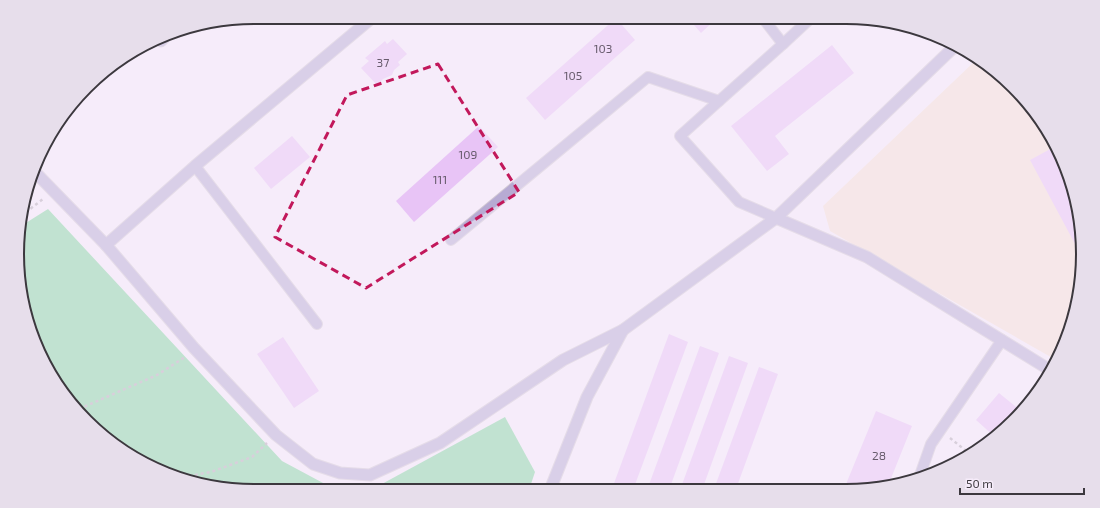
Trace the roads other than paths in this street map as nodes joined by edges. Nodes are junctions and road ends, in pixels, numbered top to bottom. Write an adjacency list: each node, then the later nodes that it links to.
1 (365, 24): 7 (street)
2 (767, 24): 4 (lane)
3 (804, 24): 4 (lane)
4 (783, 44): 6 (lane)
5 (951, 50): 9 (street)
6 (719, 100): 9 (lane); 10 (lane)
7 (195, 166): 11 (street); 12 (lane)
8 (38, 175): 11 (street)
9 (776, 218): 13 (street); 14 (street)
10 (451, 240)
11 (106, 245): 13 (street)
12 (317, 324)
13 (623, 330): 17 (street)
14 (1002, 340): 15 (street); 16 (lane)
15 (1046, 367)
16 (921, 471)
17 (552, 484)

